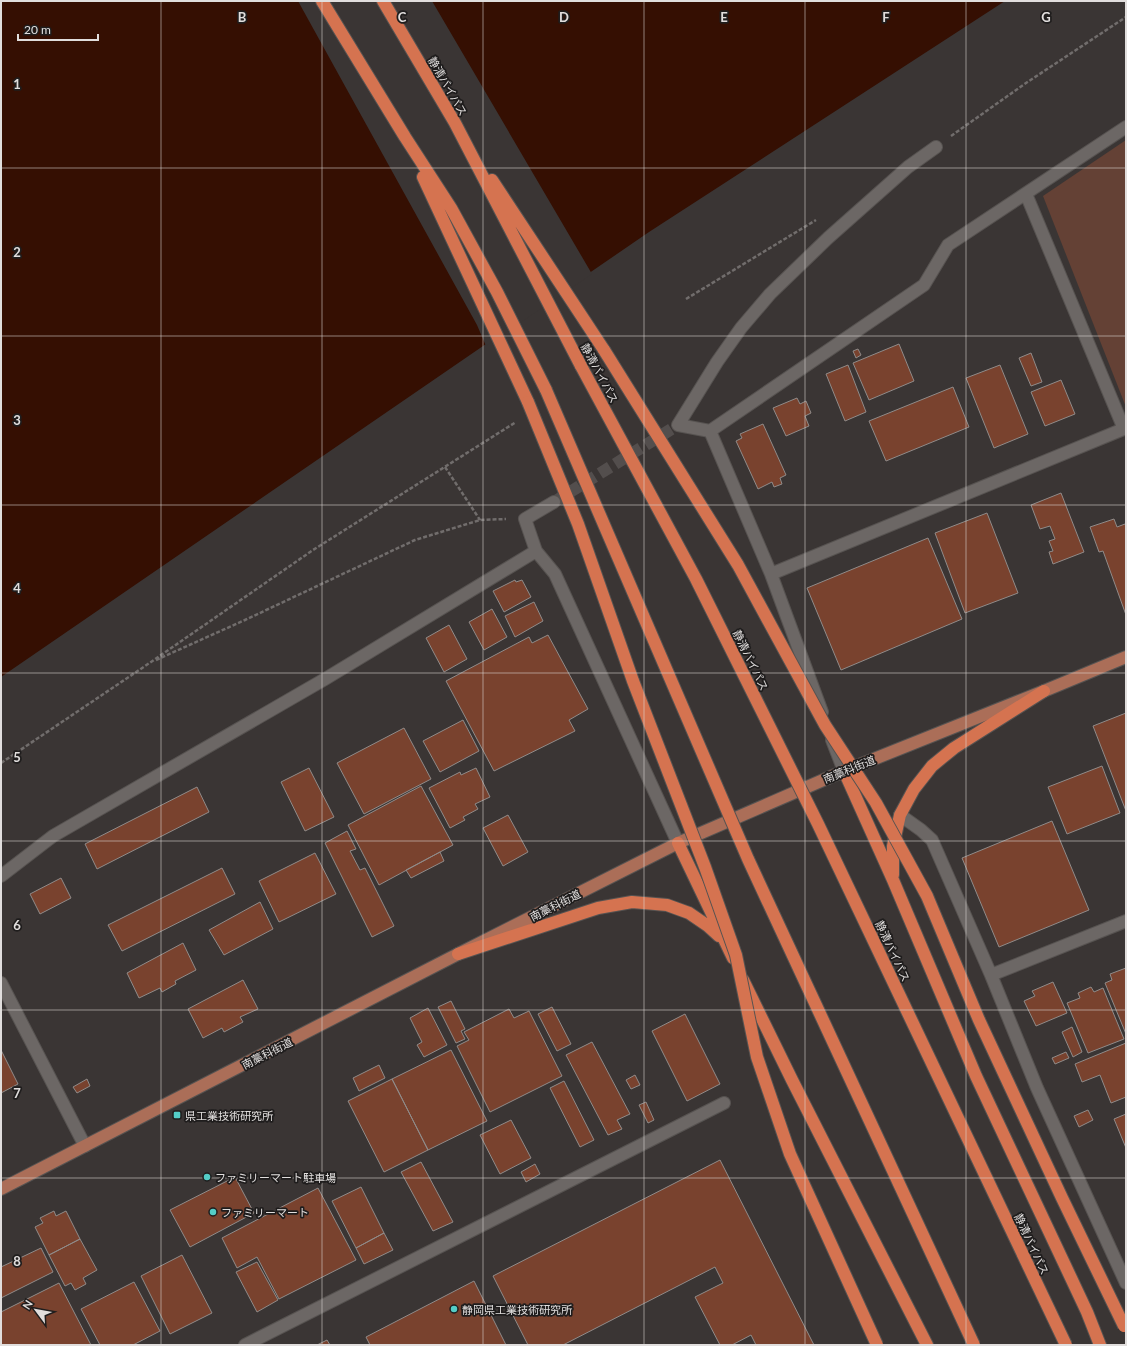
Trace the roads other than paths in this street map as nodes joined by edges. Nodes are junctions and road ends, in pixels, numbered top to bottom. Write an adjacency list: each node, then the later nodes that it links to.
1 (322, 1): 5 (highway)
2 (384, 1): 3 (highway, 静清バイパス)
3 (455, 124): 29 (highway, bridge); 34 (highway, 静清バイパス, bridge)
4 (1126, 127): 7 (street)
5 (405, 137): 31 (highway, bridge); 33 (highway, bridge)
6 (936, 147): 9 (street)
7 (1026, 194): 8 (street); 9 (street)
8 (1125, 429): 12 (street)
9 (710, 431): 12 (street)
10 (554, 502): 11 (street)
11 (536, 551): 17 (street); 18 (street)
12 (771, 574): 15 (street)
13 (1126, 657): 14 (main road, 南藁科街道)
14 (1044, 691): 15 (main road, 南藁科街道); 16 (highway)
15 (844, 771): 17 (main road, 南藁科街道); 19 (highway)
16 (900, 815): 19 (highway); 23 (street)
17 (678, 843): 21 (highway); 22 (main road, 南藁科街道)
18 (1, 876)
19 (892, 880): 35 (highway)
20 (1126, 921): 23 (street)
21 (724, 941): 22 (highway); 32 (highway)
22 (458, 954): 26 (main road, 南藁科街道)
23 (991, 975): 28 (street)
24 (1, 983): 26 (street)
25 (724, 1103): 30 (street)
26 (85, 1146): 27 (main road, 南藁科街道)
27 (1, 1189)
28 (1126, 1283)
29 (1125, 1328)
30 (246, 1345)
31 (877, 1345)
32 (927, 1345)
33 (974, 1345)
34 (1066, 1345)
35 (1100, 1345)

